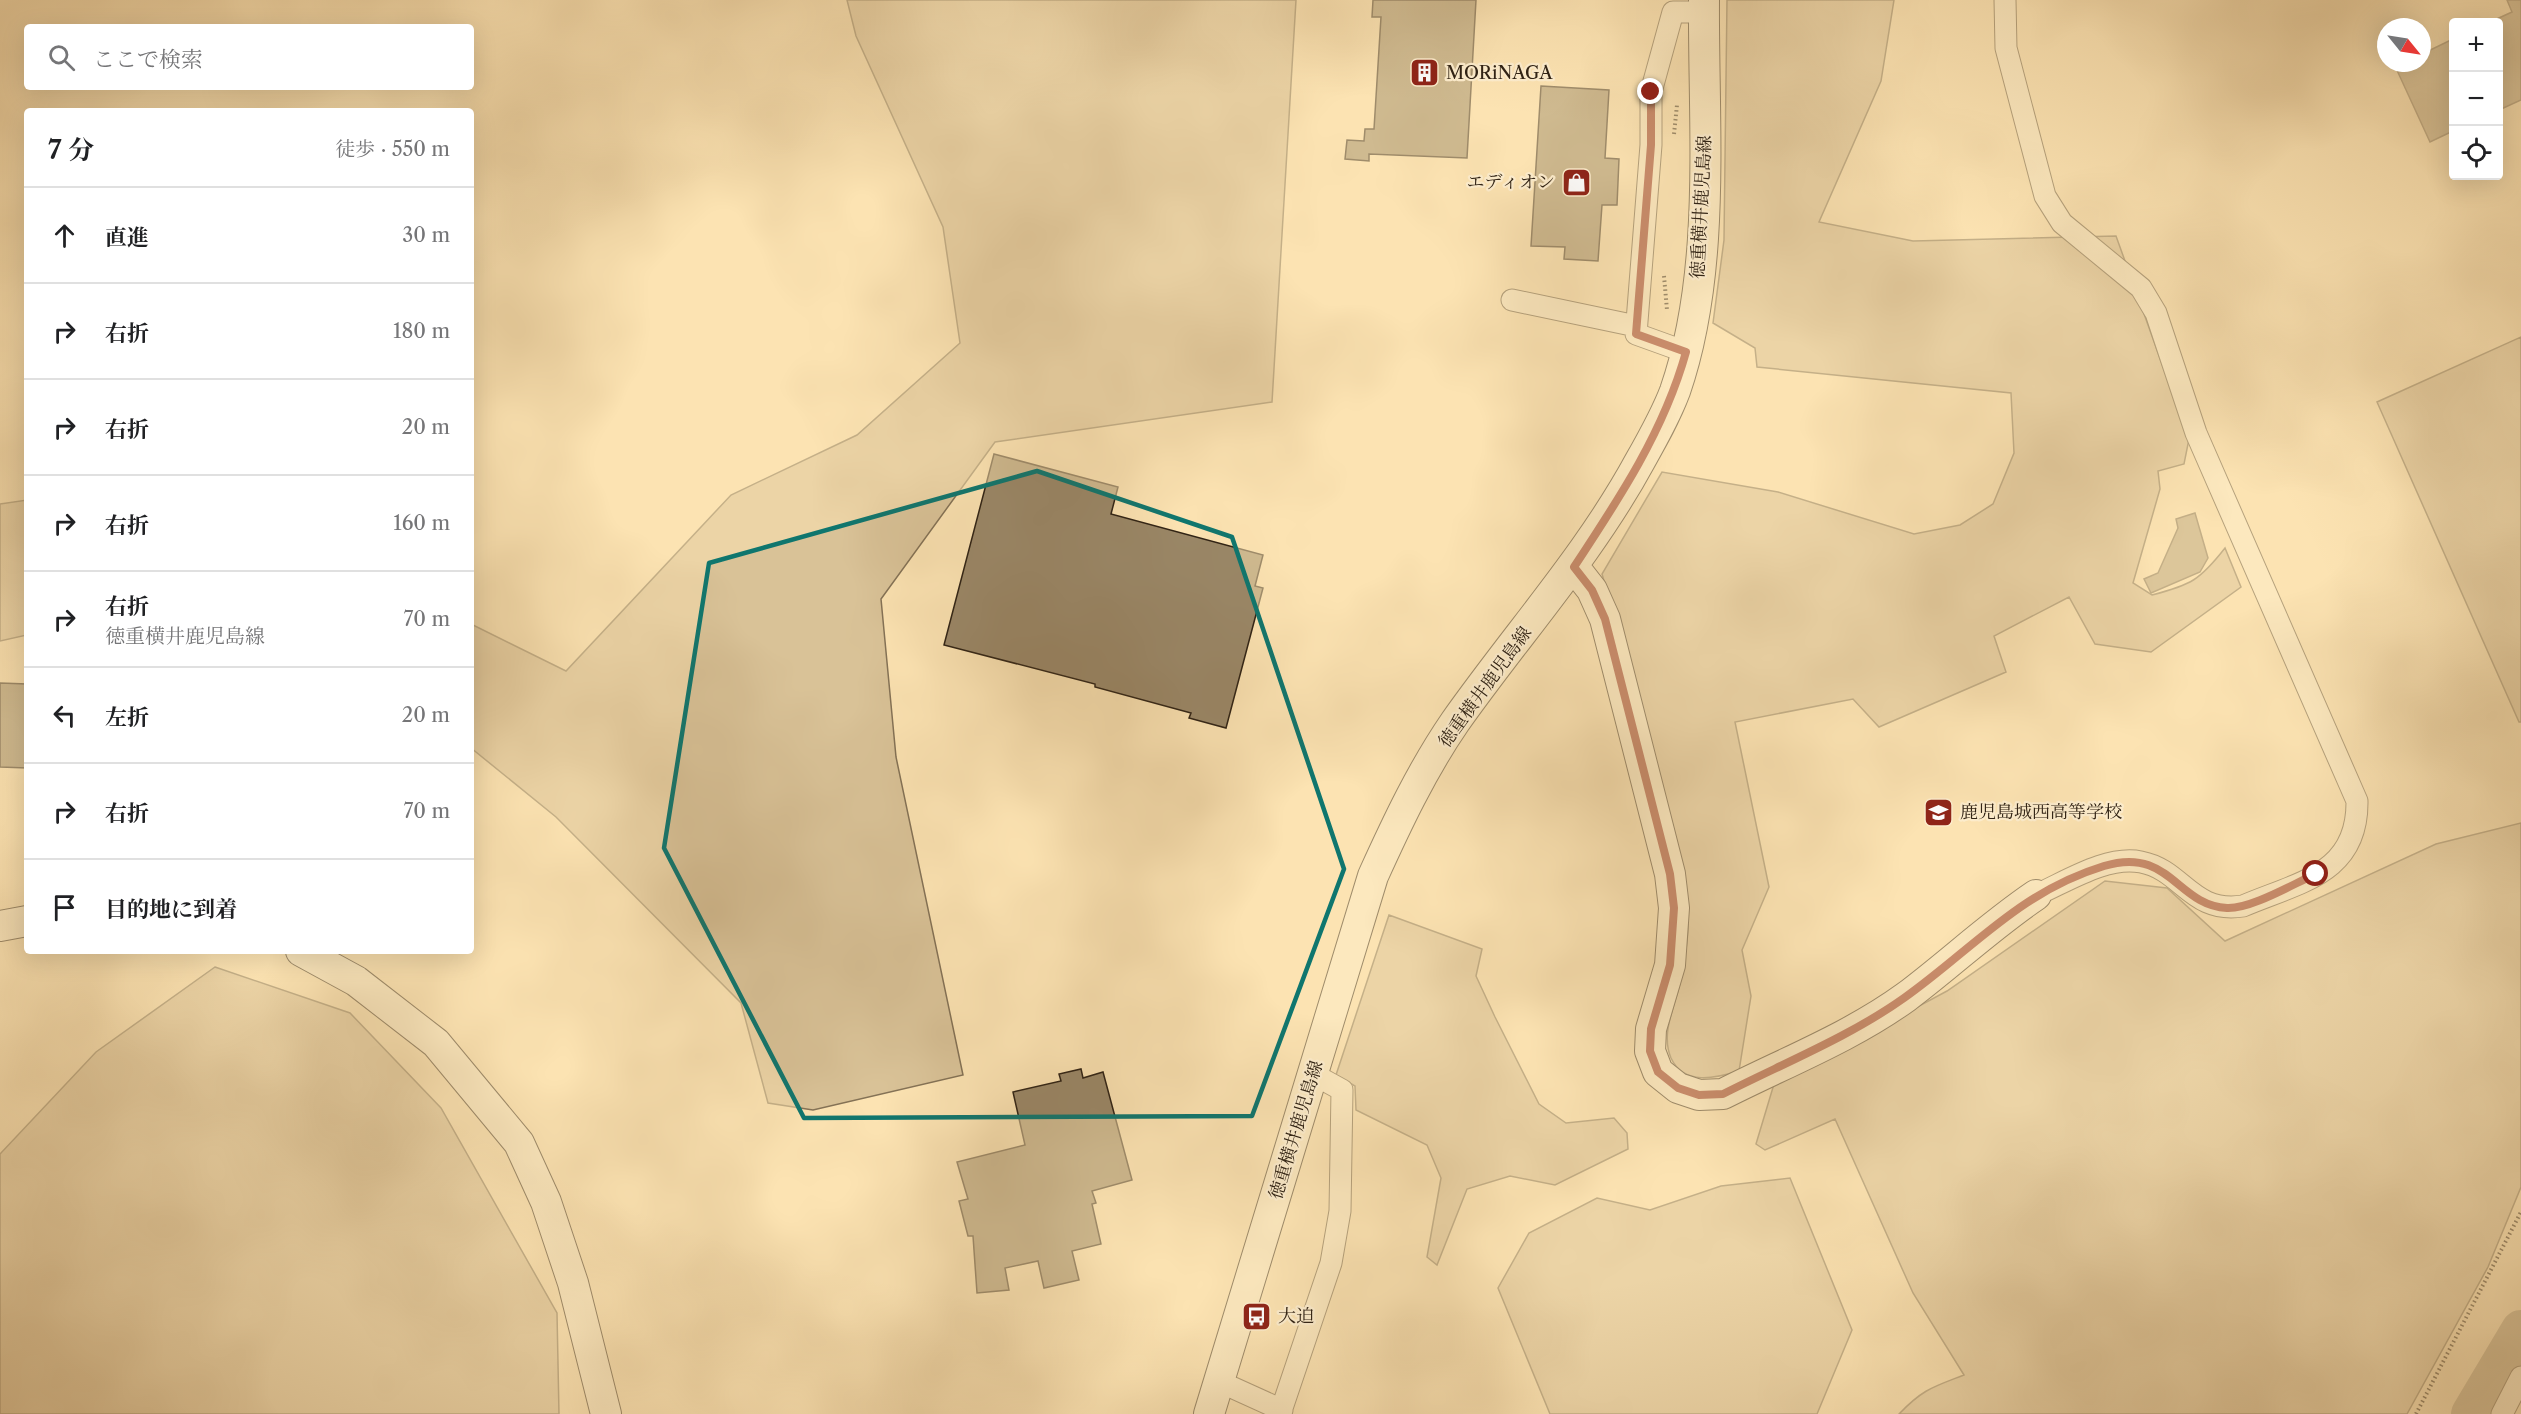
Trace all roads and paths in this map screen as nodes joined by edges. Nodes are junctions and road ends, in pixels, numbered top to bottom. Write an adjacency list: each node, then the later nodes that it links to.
1 (2005, 0): 7 (street)
2 (1704, 6): 4 (street); 5 (street, 徳重横井鹿児島線)
3 (1512, 300): 4 (street)
4 (1636, 326): 5 (street)
5 (1686, 352): 6 (street, 徳重横井鹿児島線)
6 (1574, 567): 7 (street); 11 (street, 徳重横井鹿児島線)
7 (2036, 895)
8 (24, 922): 9 (street)
9 (0, 926)
10 (306, 954): 16 (street)
11 (1313, 1074): 14 (street, 徳重横井鹿児島線); 15 (street)
12 (2521, 1212): 18 (path)
13 (2521, 1377): 19 (street)
14 (1218, 1381): 15 (street); 17 (street, 徳重横井鹿児島線)
15 (1281, 1412)
16 (606, 1414)
17 (1209, 1414)
18 (2416, 1414)
19 (2502, 1414)

